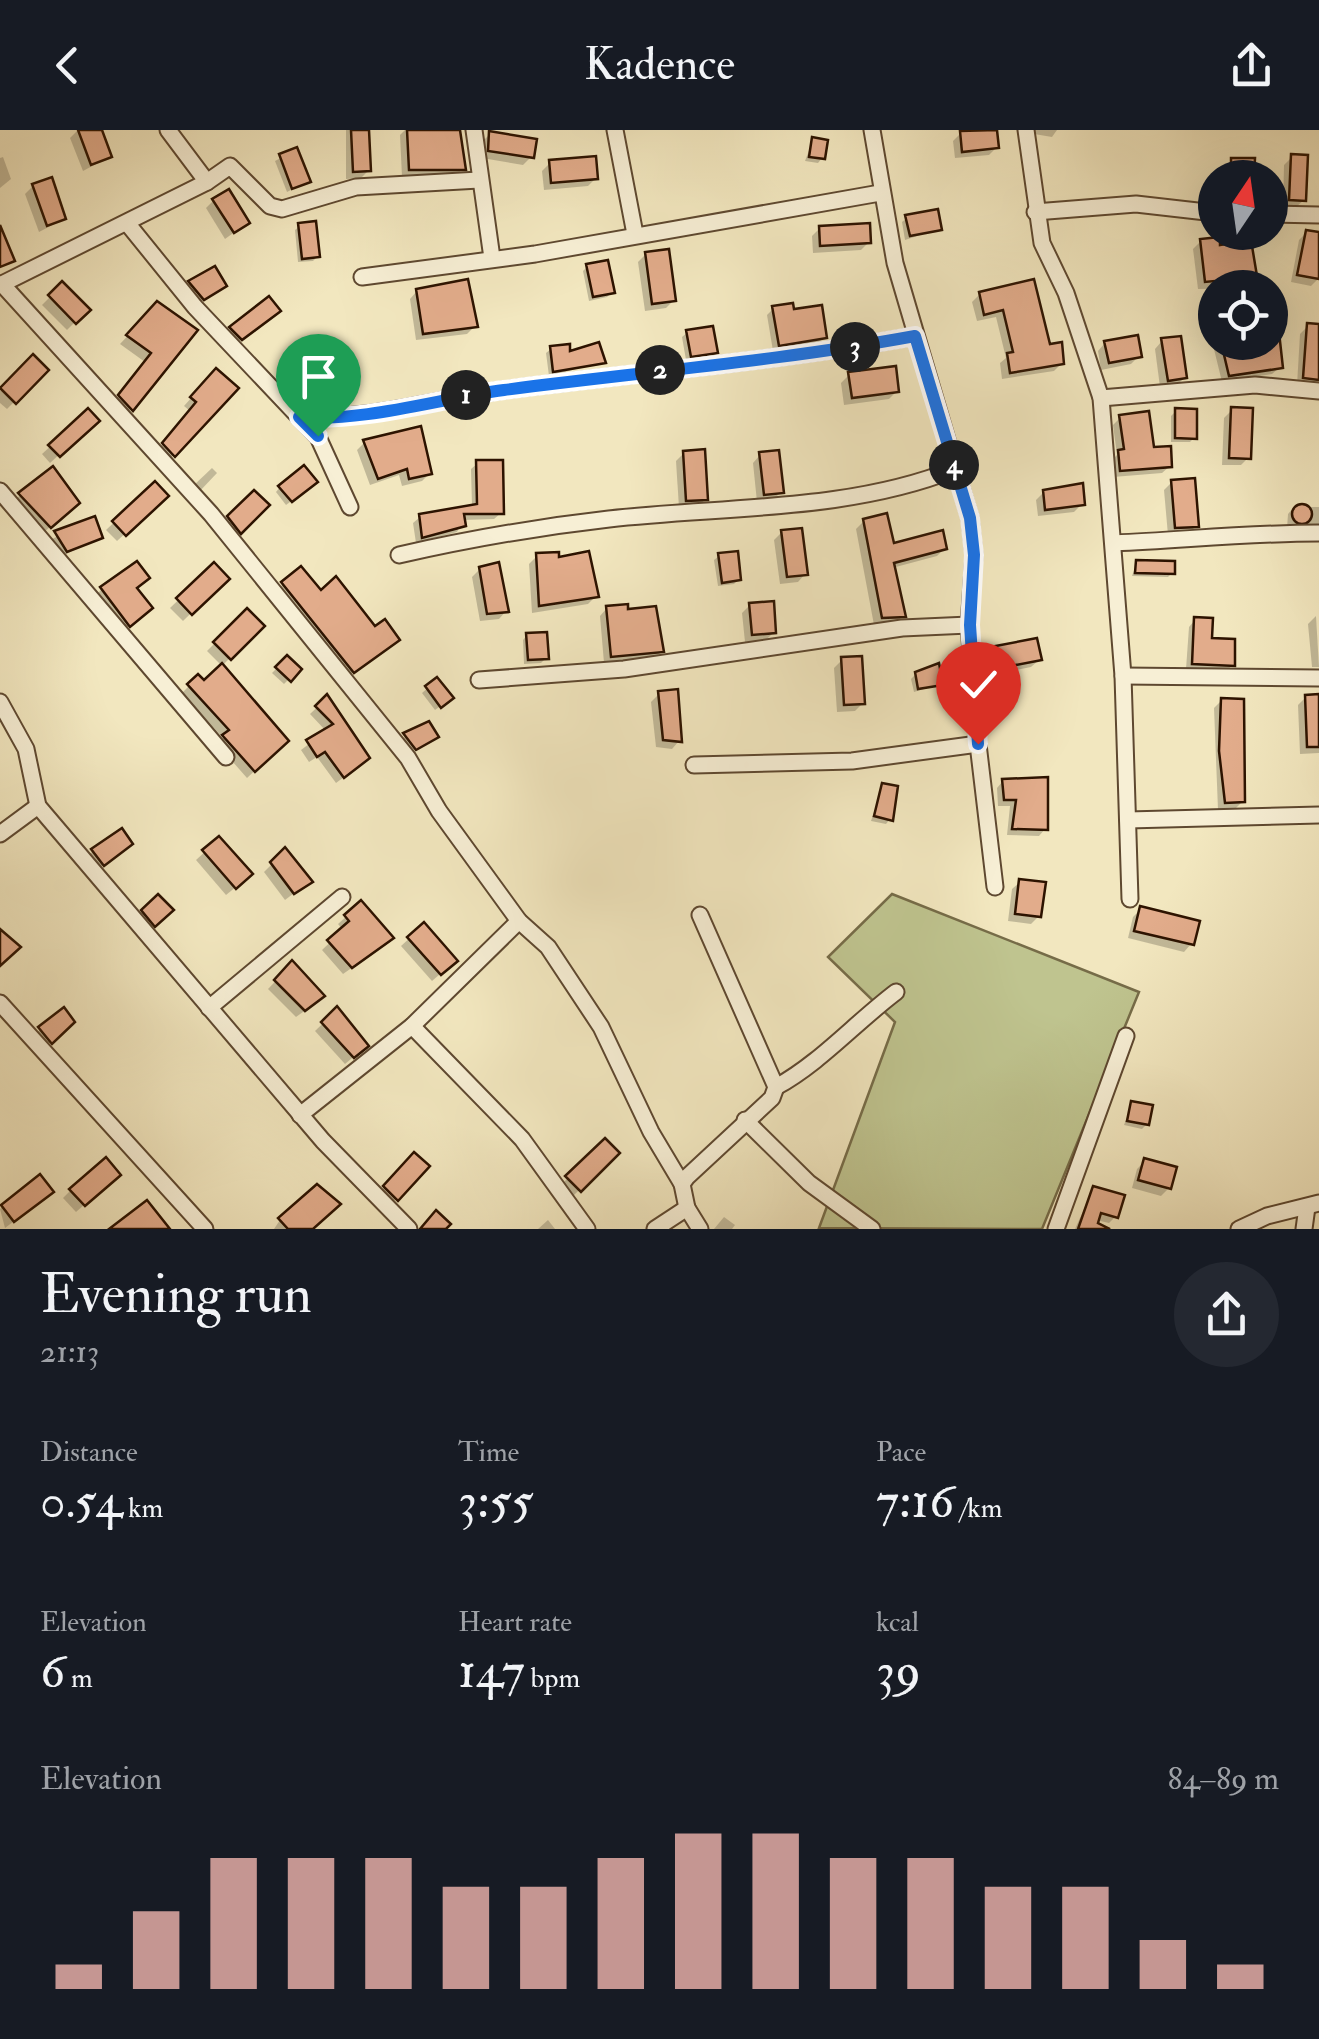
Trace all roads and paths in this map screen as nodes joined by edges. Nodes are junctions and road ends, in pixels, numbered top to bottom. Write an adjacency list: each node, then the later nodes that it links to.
1 (168, 130): 7 (street)
2 (474, 130): 6 (street)
3 (614, 130): 14 (street)
4 (872, 130): 8 (street)
5 (1026, 130): 10 (street)
6 (479, 180): 7 (street); 15 (street)
7 (207, 182): 13 (street)
8 (880, 193): 14 (street); 18 (street)
9 (1198, 211): 10 (street)
10 (1035, 212): 20 (street)
11 (1288, 214): 12 (street)
12 (1319, 215)
13 (128, 223): 17 (street); 21 (street)
14 (635, 234): 15 (street)
15 (492, 258): 16 (street)
16 (362, 276)
17 (1, 285): 44 (street)
18 (915, 336): 21 (street); 22 (street)
19 (1319, 390): 20 (street)
20 (1101, 398): 26 (street)
21 (299, 417): 24 (street)
22 (955, 469): 27 (street); 28 (street)
23 (0, 490): 34 (street)
24 (350, 507)
25 (1319, 533): 26 (street)
26 (1115, 542): 29 (street)
27 (399, 554)
28 (970, 625): 31 (street); 33 (street)
29 (1124, 676): 30 (street); 38 (street)
30 (1319, 678)
31 (479, 680)
32 (0, 702): 36 (street)
33 (978, 744): 35 (street); 40 (street)
34 (226, 757)
35 (694, 765)
36 (38, 806): 39 (street); 47 (street)
37 (1319, 816): 38 (street)
38 (1128, 820): 42 (street)
39 (0, 834)
40 (995, 887)
41 (342, 897): 47 (street)
42 (1130, 898)
43 (700, 915): 50 (street)
44 (518, 921): 48 (street); 53 (street)
45 (896, 992): 50 (street)
46 (0, 1003): 56 (street)
47 (209, 1008): 51 (street)
48 (412, 1026): 51 (street); 58 (street)
49 (1126, 1036): 62 (street)
50 (776, 1087): 52 (street)
51 (300, 1114): 57 (street)
52 (746, 1120): 53 (street); 61 (street)
53 (682, 1184): 55 (street)
54 (1313, 1205): 63 (street); 64 (street)
55 (688, 1208): 59 (street); 60 (street)
56 (205, 1229)
57 (409, 1229)
58 (587, 1229)
59 (655, 1229)
60 (700, 1229)
61 (872, 1229)
62 (1056, 1229)
63 (1239, 1229)
64 (1304, 1229)

